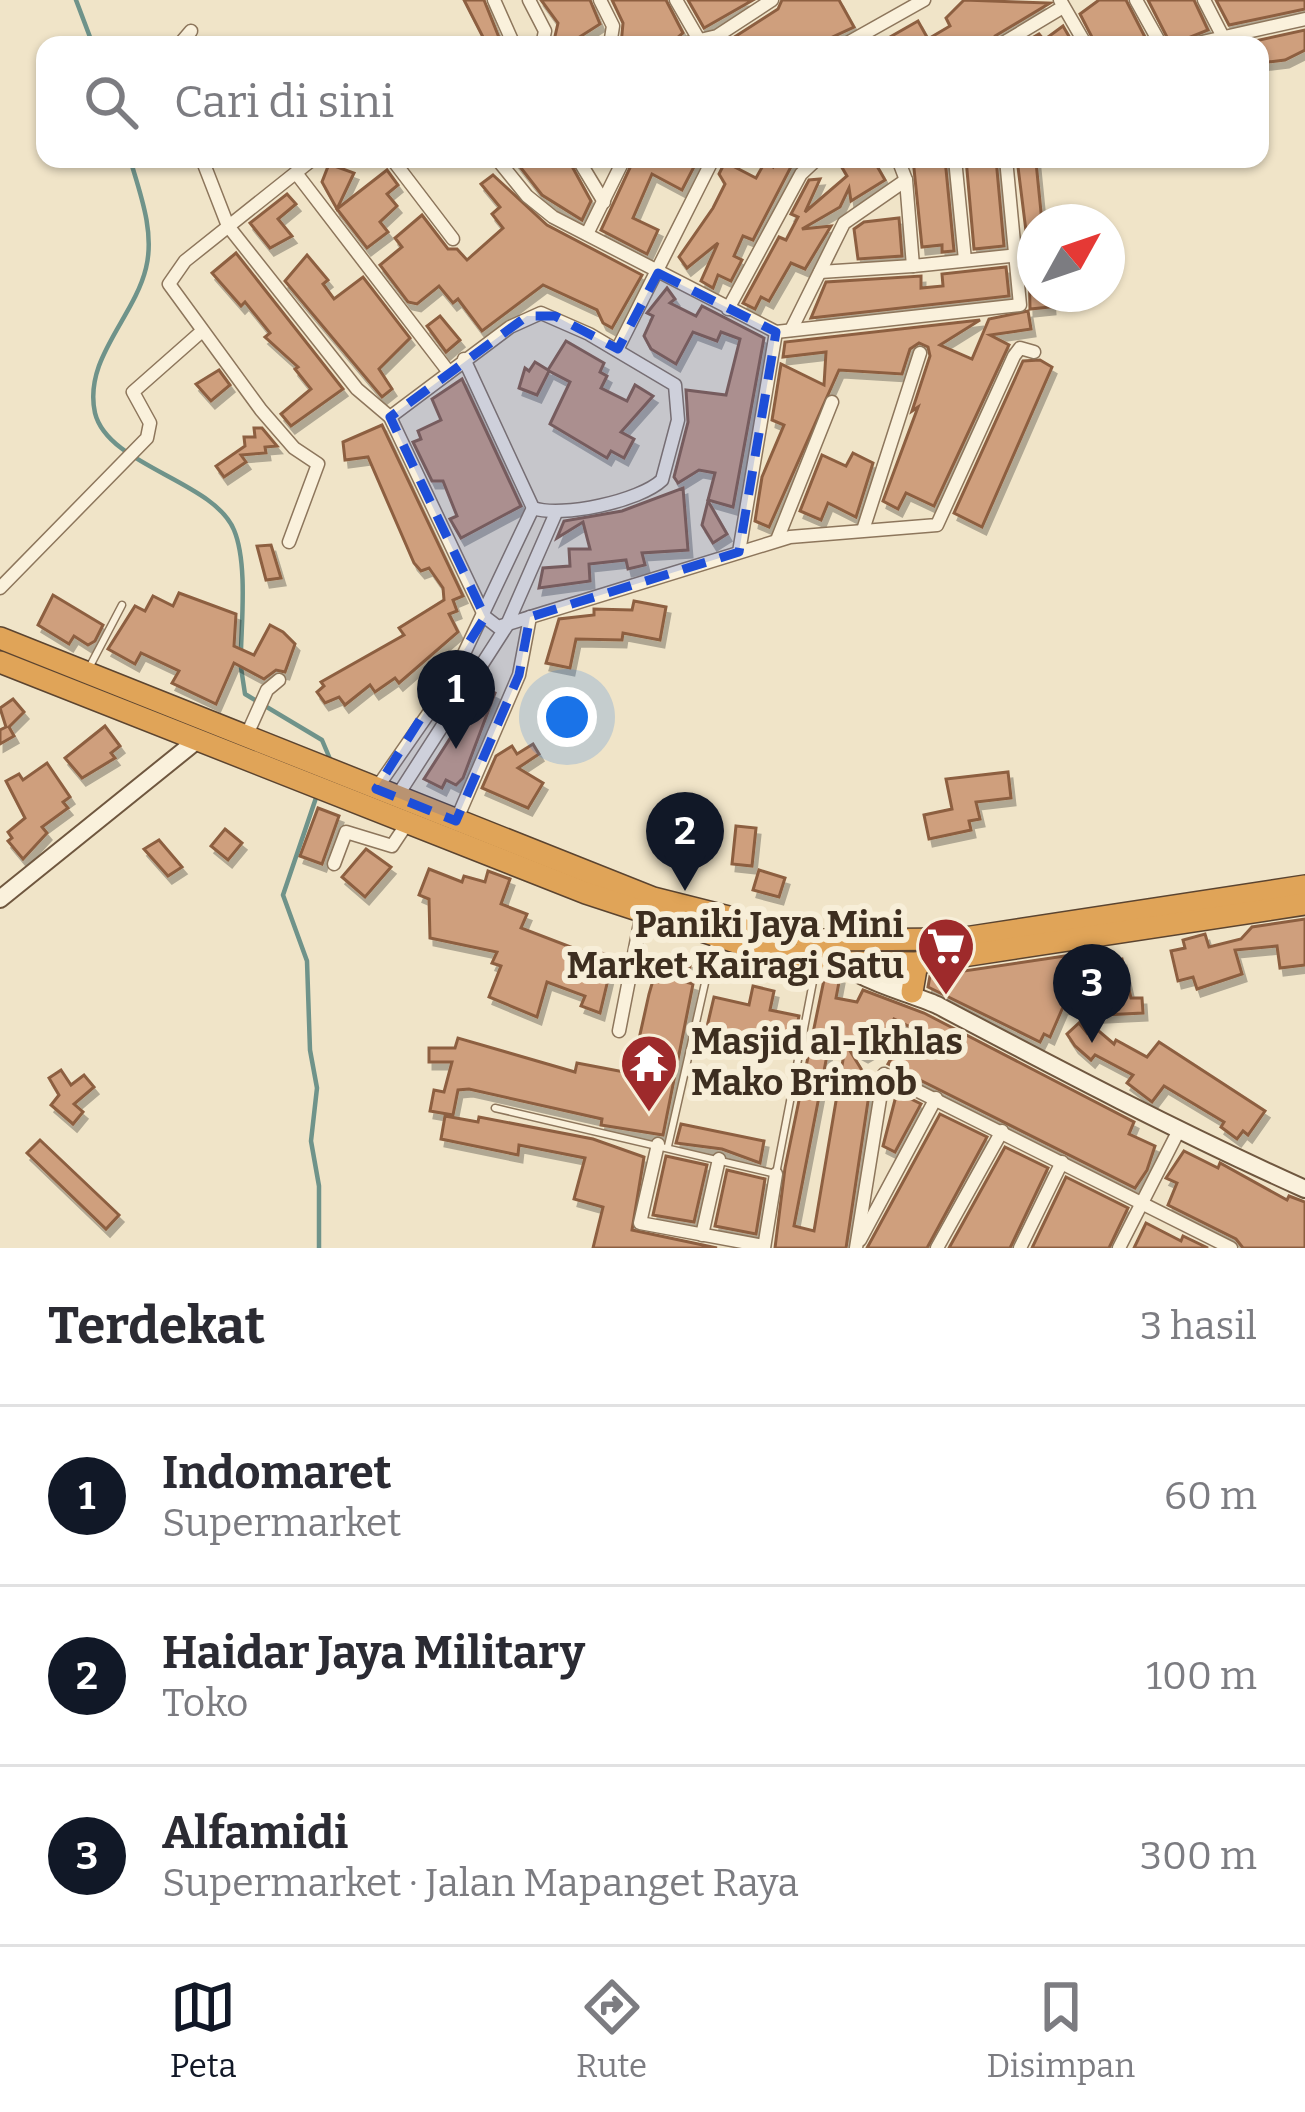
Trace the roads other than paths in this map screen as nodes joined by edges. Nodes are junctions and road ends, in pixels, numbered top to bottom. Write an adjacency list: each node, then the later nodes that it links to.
1 (494, 0): 14 (street)
2 (529, 0): 15 (street)
3 (600, 0): 16 (street)
4 (676, 0): 17 (street)
5 (772, 0): 10 (street)
6 (924, 0): 19 (street)
7 (1136, 0): 22 (street)
8 (1204, 0): 23 (street)
9 (1061, 3): 20 (street); 21 (street)
10 (755, 4): 18 (street)
11 (1305, 19): 24 (street)
12 (190, 31): 13 (street)
13 (186, 36)
14 (510, 36)
15 (544, 36)
16 (611, 36)
17 (697, 36)
18 (713, 36)
19 (860, 36)
20 (1013, 36)
21 (1081, 36)
22 (1156, 36)
23 (1222, 36)
24 (1228, 36)
25 (205, 168): 39 (street)
26 (302, 168): 36 (street)
27 (399, 168): 41 (street)
28 (505, 168): 40 (street)
29 (583, 168): 38 (street)
30 (621, 168): 38 (street)
31 (709, 168): 47 (street)
32 (807, 168): 49 (street)
33 (901, 168): 37 (street)
34 (957, 168): 44 (street)
35 (1007, 168): 42 (street)
36 (296, 173): 39 (street); 56 (street)
37 (906, 180): 45 (street); 46 (street)
38 (604, 202): 40 (street)
39 (228, 226): 51 (street); 58 (street)
40 (587, 234): 47 (street)
41 (453, 239)
42 (1017, 240)
43 (1017, 255): 44 (street)
44 (965, 260): 45 (street)
45 (914, 266): 46 (street)
46 (820, 272): 50 (street)
47 (658, 273): 49 (street); 52 (street)
48 (1017, 306): 50 (street)
49 (728, 309): 50 (street)
50 (784, 331): 64 (street)
51 (201, 332): 63 (street); 65 (street)
52 (617, 350): 55 (street); 60 (street)
53 (1034, 352): 61 (street)
54 (920, 353): 61 (street)
55 (464, 359): 56 (street); 59 (street)
56 (448, 371): 58 (street)
57 (832, 402): 62 (street)
58 (390, 417): 67 (street)
59 (533, 508): 60 (street); 67 (street)
60 (555, 515): 69 (street)
61 (863, 530): 62 (street)
62 (777, 540): 64 (street)
63 (289, 542)
64 (739, 552): 68 (street)
65 (0, 588)
66 (122, 605): 72 (lane)
67 (485, 616): 69 (street); 77 (street)
68 (530, 617): 69 (street); 78 (street)
69 (506, 627): 77 (street)
70 (0, 638): 72 (highway)
71 (0, 662): 75 (highway)
72 (86, 673): 74 (highway)
73 (280, 680): 74 (street)
74 (244, 739): 76 (highway)
75 (196, 741): 76 (highway); 82 (street)
76 (302, 770): 77 (highway)
77 (373, 793): 78 (highway); 79 (highway)
78 (456, 821): 86 (highway)
79 (408, 822): 80 (street); 84 (highway)
80 (334, 864)
81 (1305, 886): 87 (highway)
82 (0, 898)
83 (1305, 904): 88 (highway)
84 (642, 913): 85 (highway); 90 (street)
85 (716, 936): 86 (highway); 95 (lane)
86 (819, 949): 87 (highway); 98 (lane)
87 (844, 951): 88 (highway); 89 (street)
88 (917, 963): 89 (highway)
89 (912, 992): 94 (street)
90 (620, 1031)
91 (936, 1099): 93 (street); 103 (street); 103 (street)
92 (495, 1108): 95 (lane)
93 (1002, 1131): 97 (street); 104 (street)
94 (1178, 1132): 99 (street); 100 (street)
95 (663, 1145): 96 (lane); 101 (street)
96 (719, 1159): 98 (lane); 101 (street)
97 (1062, 1162): 100 (street); 105 (street)
98 (776, 1174): 102 (street)
99 (1305, 1189)
100 (1142, 1204): 106 (street); 107 (street)
101 (702, 1235): 102 (street)
102 (764, 1247)
103 (856, 1248)
104 (938, 1248)
105 (1020, 1248)
106 (1119, 1248)
107 (1230, 1248)

